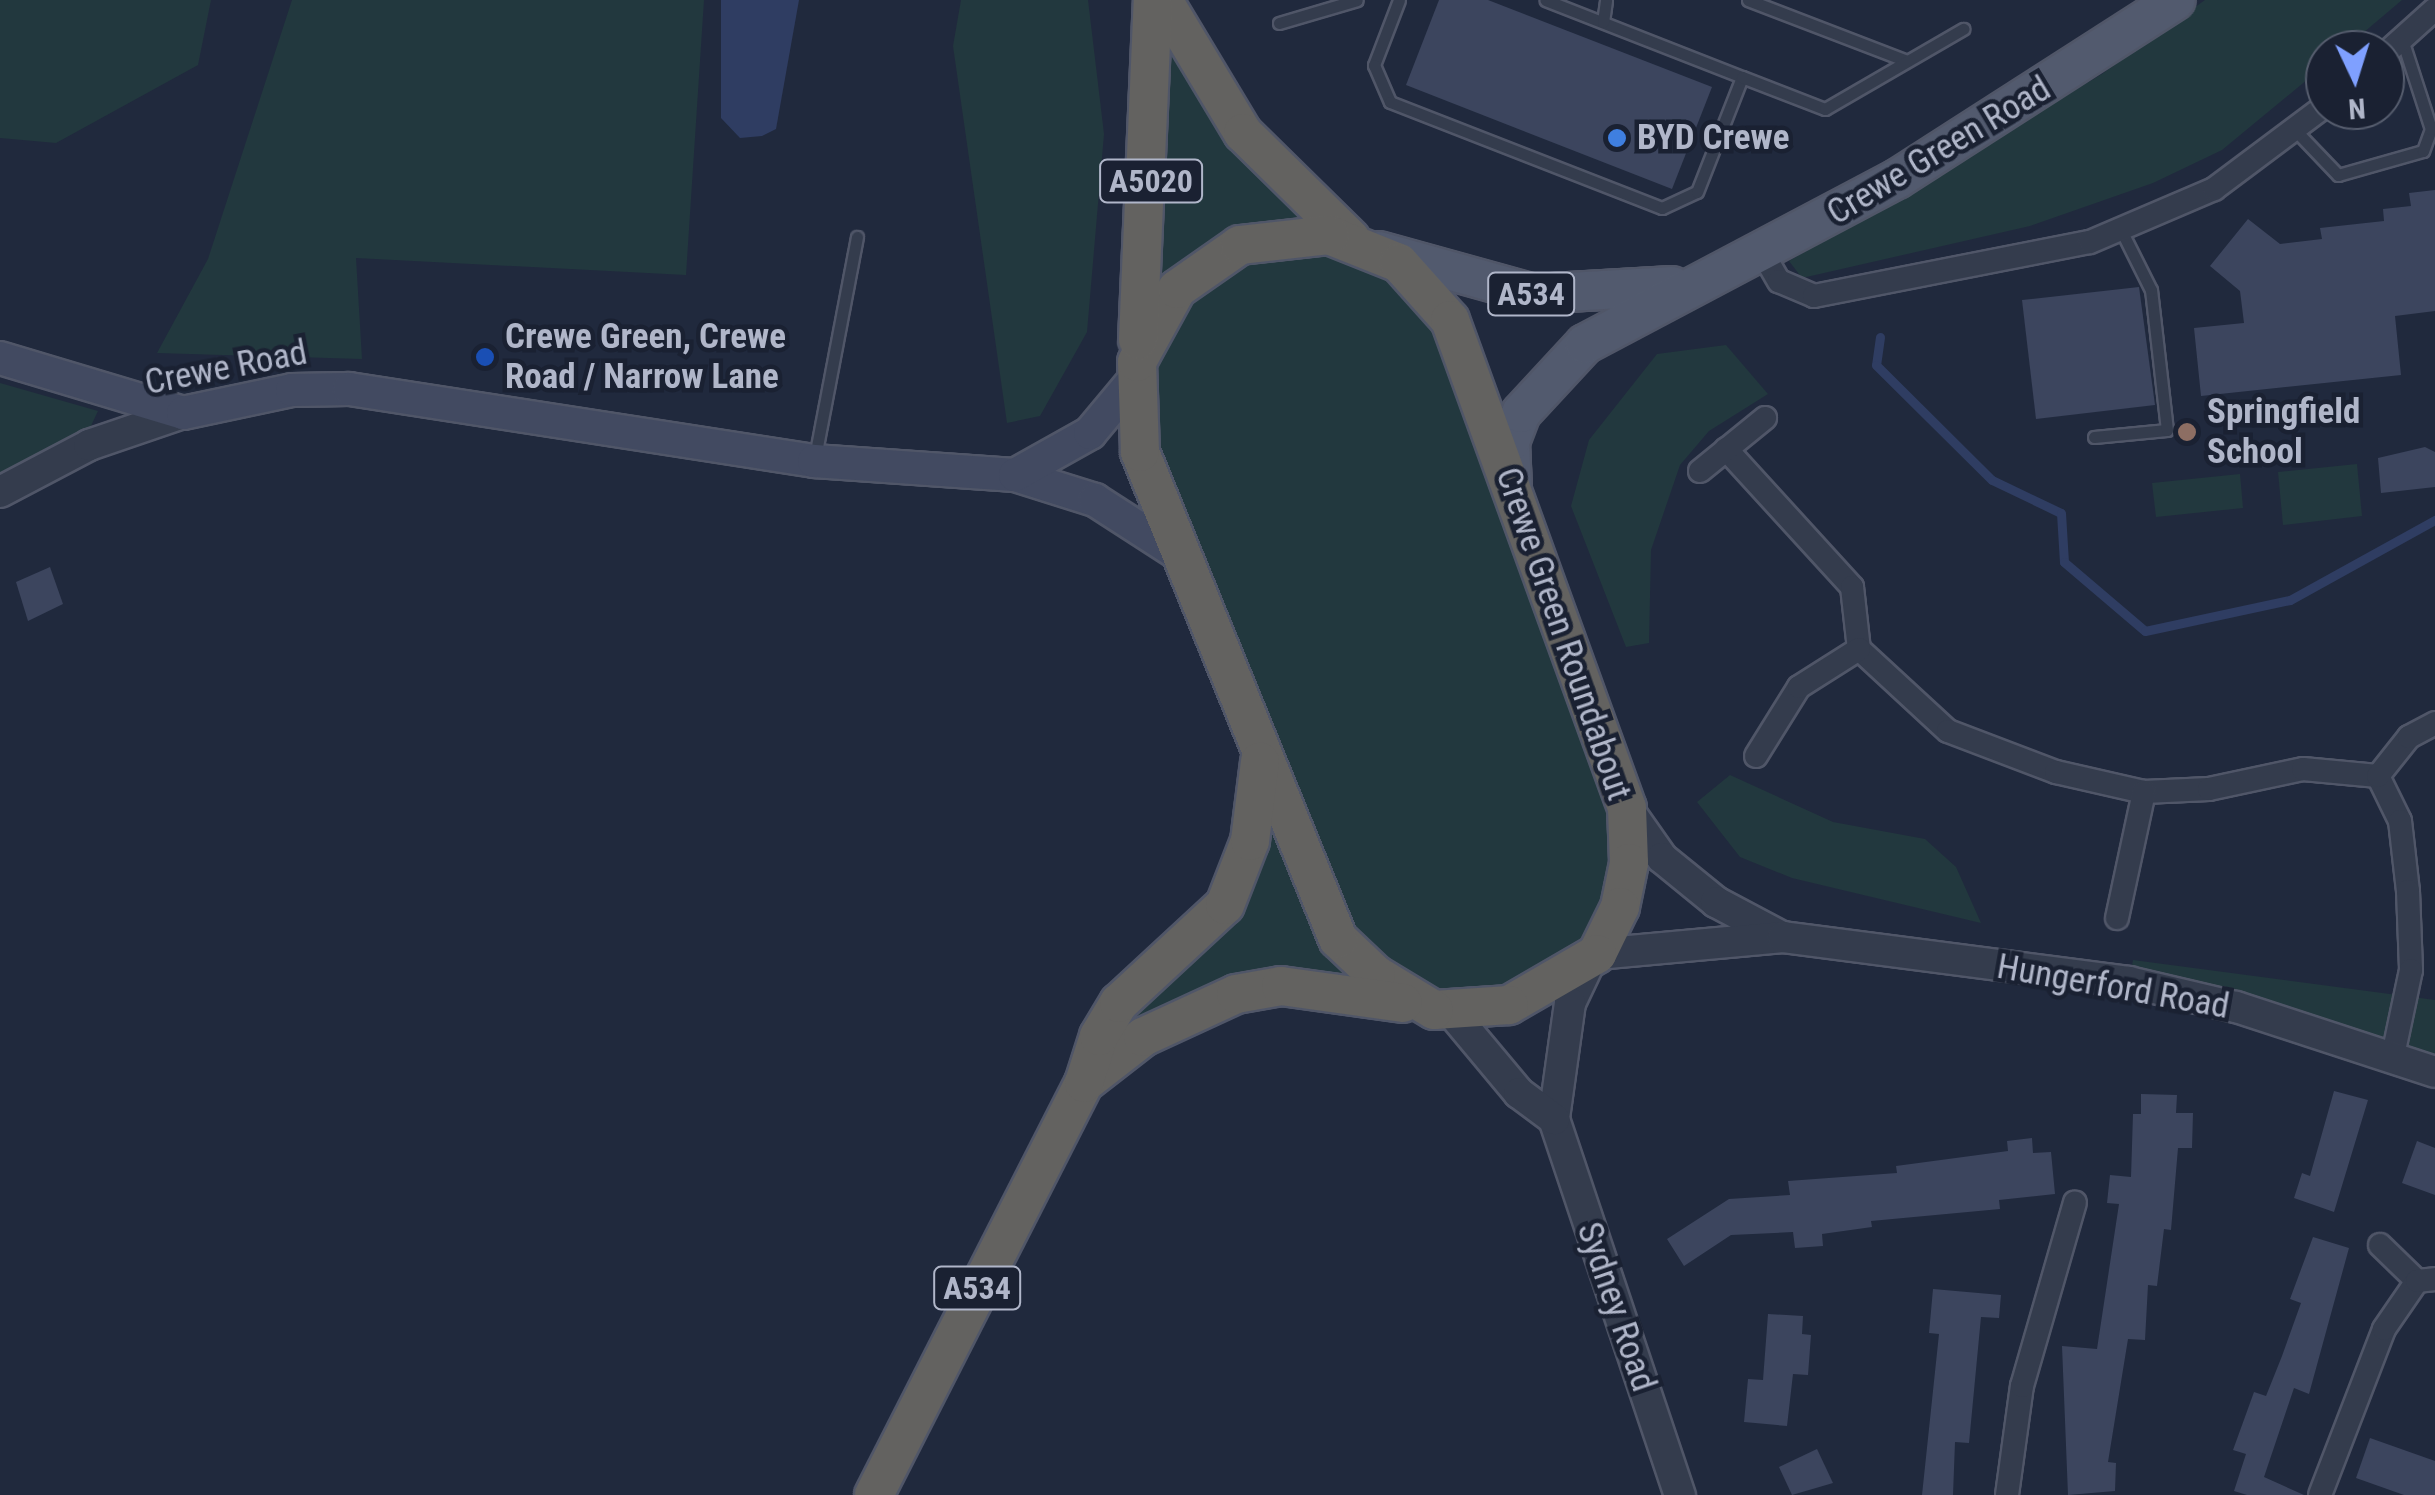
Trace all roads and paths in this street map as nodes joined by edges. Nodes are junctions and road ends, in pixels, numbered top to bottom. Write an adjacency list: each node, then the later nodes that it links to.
1 (1154, 0): 25 (highway, A5020)
2 (1162, 0): 21 (highway, A5020)
3 (1357, 0): 11 (lane)
4 (1399, 0): 16 (lane)
5 (1546, 0): 10 (lane)
6 (1606, 0): 10 (lane)
7 (1748, 0): 14 (lane)
8 (2176, 0): 22 (main road, Crewe Green Road / A534)
9 (2435, 9): 13 (street)
10 (1603, 22): 16 (lane)
11 (1279, 23)
12 (1963, 29): 14 (lane)
13 (2405, 37)
14 (1907, 61): 16 (lane)
15 (2405, 71): 18 (lane)
16 (1742, 76)
17 (2305, 124): 18 (street)
18 (2296, 132): 19 (street)
19 (2122, 232): 22 (street); 28 (lane)
20 (857, 237): 30 (lane)
21 (1365, 245): 23 (main road, Crewe Green Road / A534); 25 (highway, Crewe Green Roundabout); 33 (highway, Crewe Green Roundabout)
22 (1762, 252): 23 (main road, Crewe Green Road / A534)
23 (1691, 284): 33 (main road, Crewe Green Road / A534)
24 (0, 358): 26 (main road)
25 (1136, 371): 32 (main road); 35 (highway, Crewe Green Roundabout)
26 (184, 414): 30 (main road, Crewe Road); 34 (street, Crewe Road)
27 (1765, 418): 29 (street)
28 (2094, 436)
29 (1726, 449): 31 (street); 36 (street)
30 (814, 462): 32 (main road, Crewe Road)
31 (1700, 471)
32 (1015, 475): 35 (main road, Crewe Road)
33 (1512, 489): 42 (highway, Crewe Green Roundabout)
34 (0, 492)
35 (1182, 556): 39 (highway, Crewe Green Roundabout)
36 (1859, 649): 38 (street); 41 (street)
37 (2435, 723): 40 (street)
38 (1756, 756)
39 (1260, 760): 46 (highway, Crewe Green Roundabout); 49 (highway, A534)
40 (2378, 776): 41 (street); 47 (street)
41 (2144, 792): 43 (street)
42 (1626, 808): 44 (street, Hungerford Road); 45 (highway, Crewe Green Roundabout)
43 (2116, 918)
44 (1783, 937): 45 (street, Hungerford Road); 47 (street, Hungerford Road)
45 (1593, 958): 46 (highway); 50 (street, Sydney Road)
46 (1444, 1012): 49 (highway, A534); 50 (street)
47 (2392, 1060): 48 (street, Hungerford Road)
48 (2435, 1072)
49 (1084, 1083): 54 (highway, A534)
50 (1554, 1119): 55 (street, Sydney Road)
51 (2074, 1202): 56 (street)
52 (2380, 1245): 53 (street)
53 (2426, 1280): 57 (street)
54 (874, 1495)
55 (1680, 1495)
56 (2007, 1495)
57 (2320, 1495)

